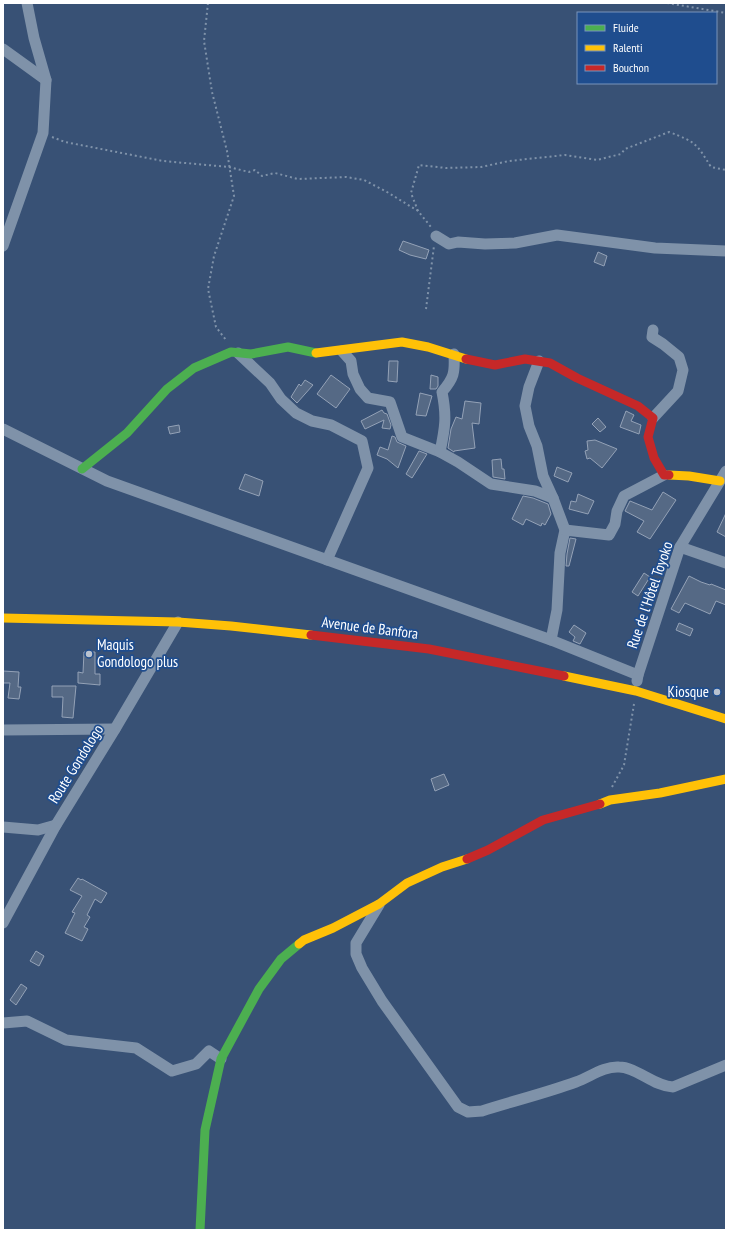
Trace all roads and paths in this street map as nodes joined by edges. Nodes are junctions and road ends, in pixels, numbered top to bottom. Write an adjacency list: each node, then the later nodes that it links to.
1 (27, 3): 6 (street)
2 (208, 3): 8 (path)
3 (667, 3): 4 (path)
4 (726, 13)
5 (3, 49): 6 (street)
6 (46, 80): 7 (street)
7 (43, 133): 8 (path); 12 (street)
8 (229, 167): 10 (path); 17 (path)
9 (726, 170): 10 (path)
10 (418, 211): 11 (path)
11 (436, 236): 13 (street); 14 (path)
12 (3, 246)
13 (726, 251)
14 (426, 309)
15 (653, 330): 20 (street)
16 (342, 350): 17 (street); 18 (street); 22 (street)
17 (238, 353): 23 (street); 30 (street)
18 (454, 354): 19 (street); 22 (street)
19 (539, 362): 20 (street); 27 (street)
20 (653, 418): 25 (street)
21 (3, 429): 23 (street)
22 (440, 452): 27 (street)
23 (82, 469): 30 (street)
24 (726, 471): 26 (street, Rue de l'Hôtel Toyoko)
25 (664, 475): 26 (street); 28 (street)
26 (720, 482): 29 (street, Rue de l'Hôtel Toyoko)
27 (553, 498): 28 (street)
28 (565, 530): 34 (street)
29 (680, 547): 31 (street); 35 (street, Rue de l'Hôtel Toyoko)
30 (327, 560): 34 (street)
31 (726, 563)
32 (3, 618): 33 (street, Avenue de Banfora)
33 (178, 622): 36 (street, Avenue de Banfora); 38 (street, Route Gondologo)
34 (551, 640): 35 (street)
35 (638, 675): 36 (street, Rue de l'Hôtel Toyoko)
36 (636, 691): 37 (street, Avenue de Banfora); 41 (path)
37 (726, 719)
38 (115, 729): 39 (street); 42 (street, Route Gondologo)
39 (4, 732)
40 (726, 779): 41 (street)
41 (601, 804): 44 (street)
42 (56, 825): 43 (street); 45 (street, Route Gondologo)
43 (3, 827)
44 (379, 904): 47 (street); 48 (street)
45 (3, 923)
46 (3, 1023): 47 (street)
47 (222, 1059): 49 (street)
48 (726, 1065)
49 (200, 1230)

